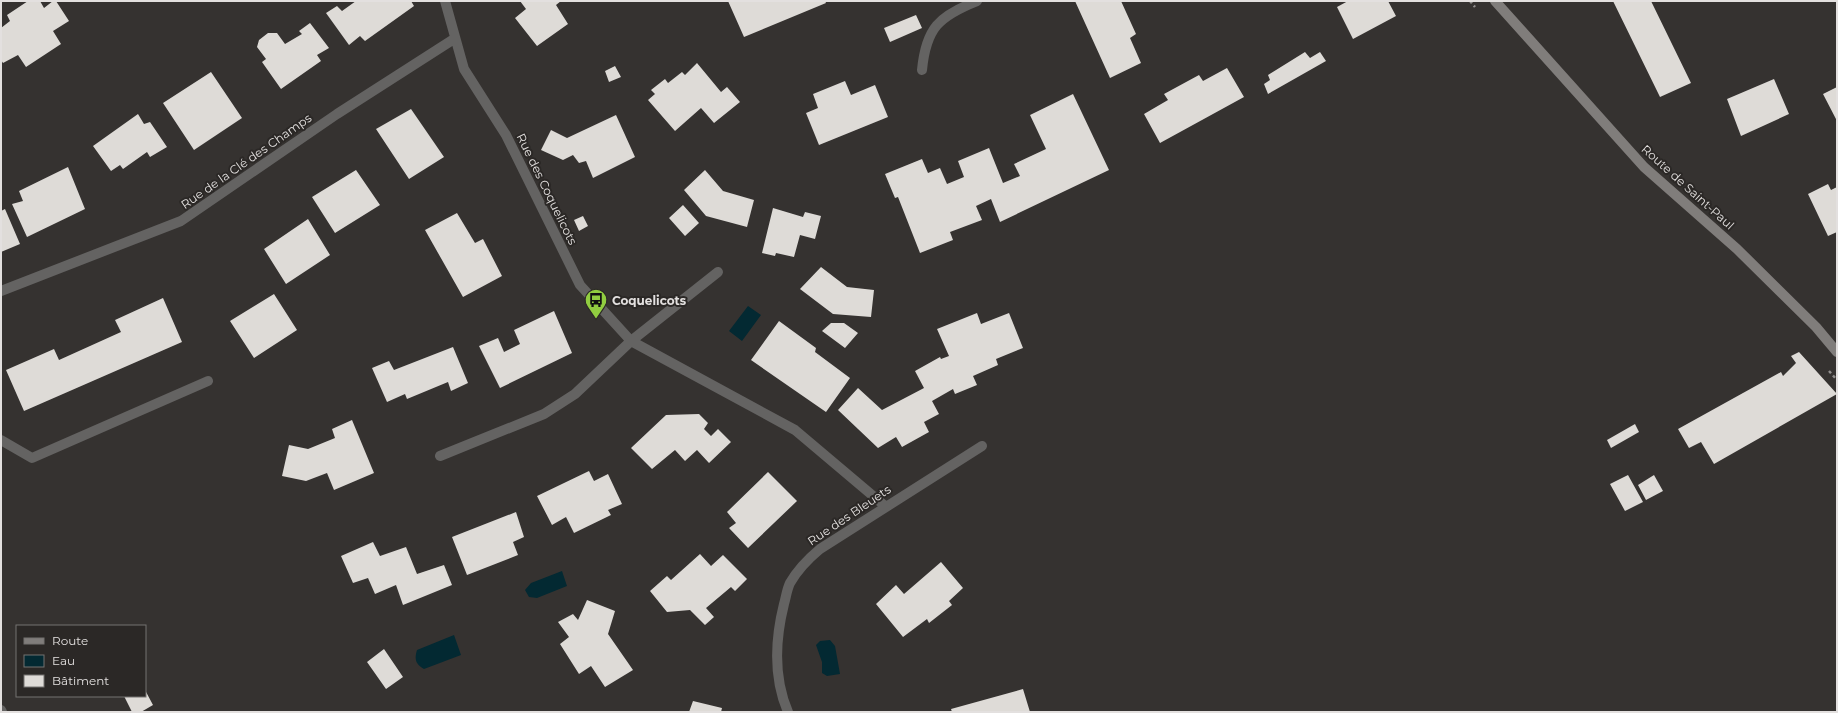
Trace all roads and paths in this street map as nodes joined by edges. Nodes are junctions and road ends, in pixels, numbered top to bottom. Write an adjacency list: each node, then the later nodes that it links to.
1 (445, 1): 4 (street)
2 (977, 1): 5 (street)
3 (1495, 1): 9 (street, Route de Saint-Paul)
4 (454, 39): 7 (street, Rue de la Clé des Champs); 8 (street, Rue des Coquelicots)
5 (922, 70)
6 (718, 272): 8 (street)
7 (1, 291)
8 (631, 341): 13 (street); 14 (street, Rue des Coquelicots)
9 (1837, 352)
10 (208, 381): 11 (street)
11 (1, 440)
12 (982, 446): 14 (street, Rue des Bleuets)
13 (440, 456)
14 (885, 506): 15 (street, Rue des Bleuets)
15 (788, 712)

